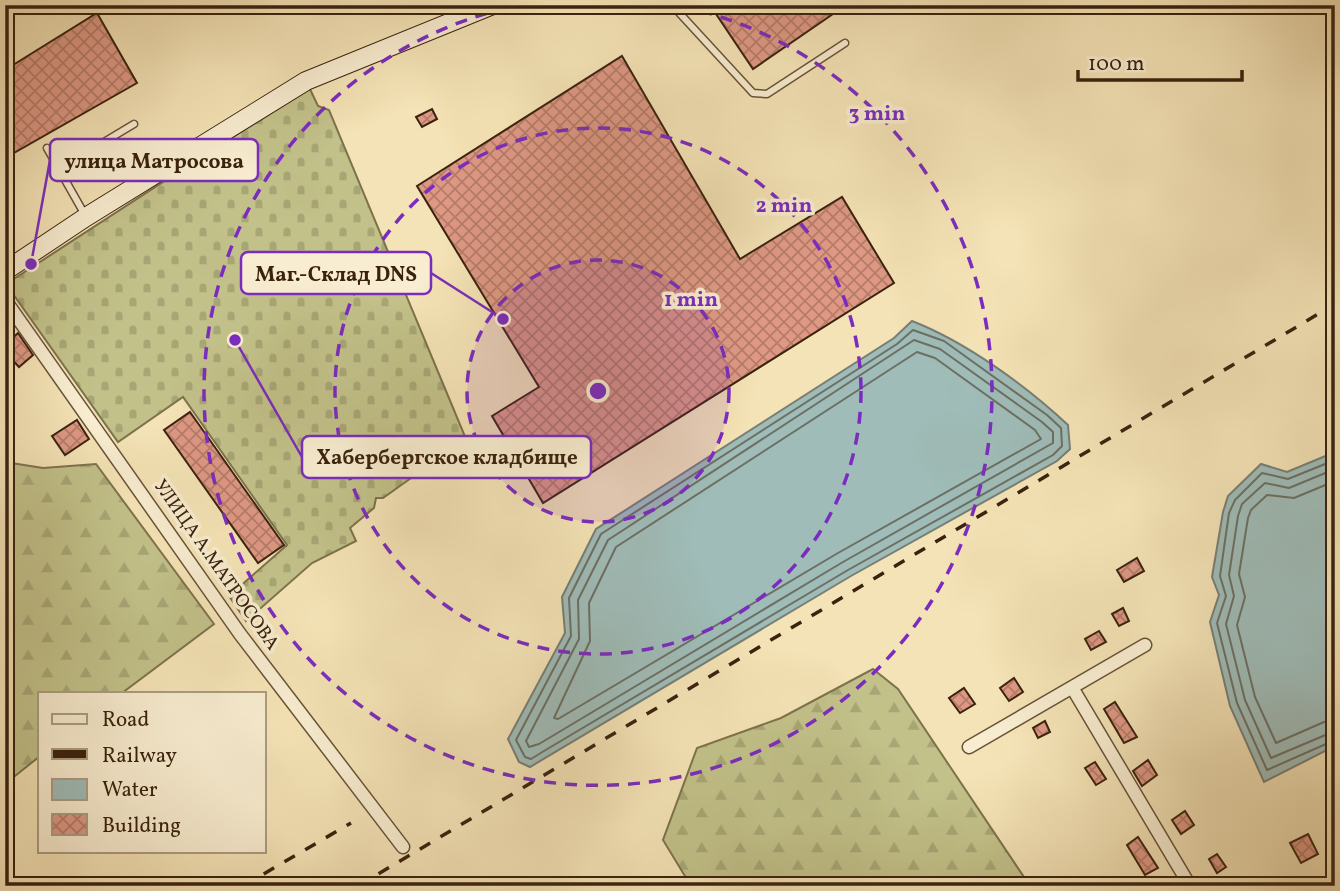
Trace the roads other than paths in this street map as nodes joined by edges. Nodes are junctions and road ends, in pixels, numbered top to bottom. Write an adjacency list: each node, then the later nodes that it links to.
1 (493, 5): 7 (main road)
2 (672, 5): 3 (lane)
3 (845, 43)
4 (134, 124): 6 (lane)
5 (47, 148): 6 (lane)
6 (59, 169): 7 (lane)
7 (86, 217): 8 (main road)
8 (5, 271)
9 (5, 300): 13 (street, УЛИЦА А.МАТРОСОВА)
10 (1145, 645): 11 (street)
11 (1073, 689): 12 (street); 14 (street)
12 (969, 747)
13 (402, 847)
14 (1190, 886)

